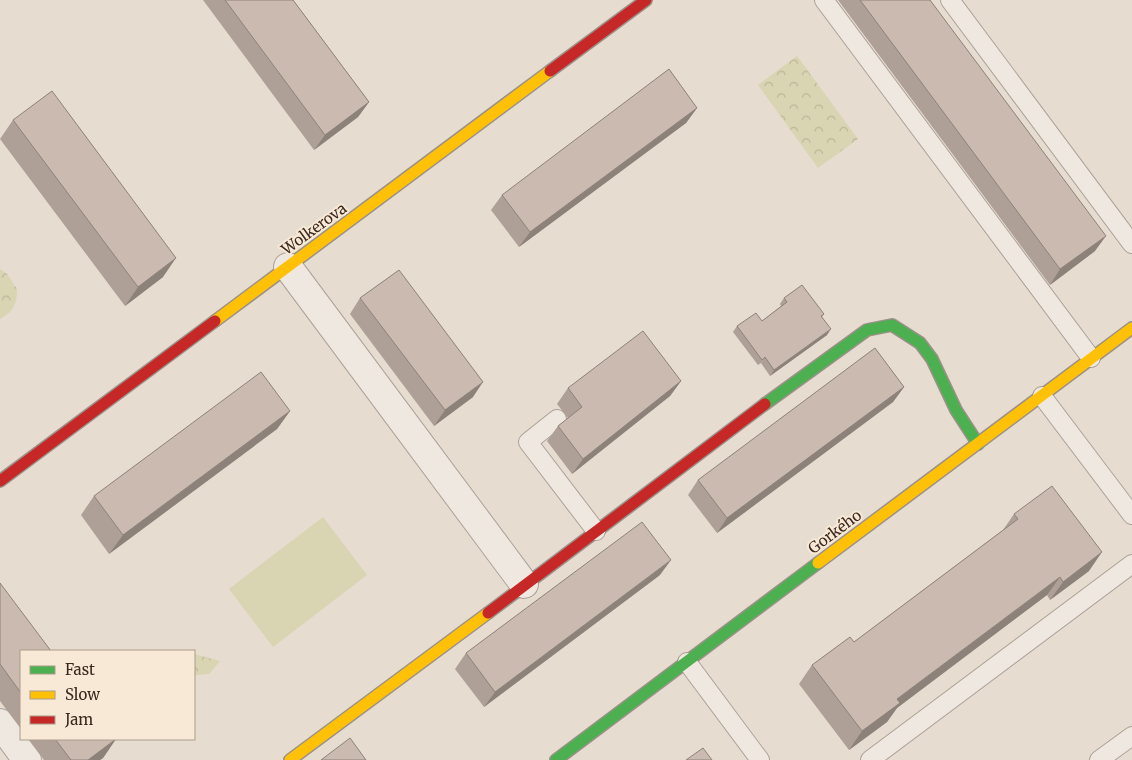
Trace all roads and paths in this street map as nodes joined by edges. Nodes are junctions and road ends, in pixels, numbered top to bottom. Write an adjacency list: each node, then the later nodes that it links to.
1 (646, 0): 5 (street, Wolkerova)
2 (824, 0): 7 (lane)
3 (950, 0): 4 (lane)
4 (1132, 244)
5 (288, 267): 11 (street, Wolkerova); 15 (street)
6 (1132, 328): 7 (street, Gorkého)
7 (1092, 358): 8 (street, Gorkého)
8 (1042, 396): 10 (street, Gorkého); 12 (lane)
9 (557, 419): 13 (lane)
10 (978, 444): 13 (street); 16 (street, Gorkého)
11 (0, 481)
12 (1132, 515)
13 (596, 531): 15 (street)
14 (1132, 564): 23 (lane)
15 (524, 584): 20 (street)
16 (687, 662): 21 (street, Gorkého); 22 (lane)
17 (0, 723): 19 (street)
18 (1132, 736): 24 (lane)
19 (27, 760)
20 (290, 760)
21 (556, 760)
22 (760, 760)
23 (870, 760)
24 (1099, 760)

